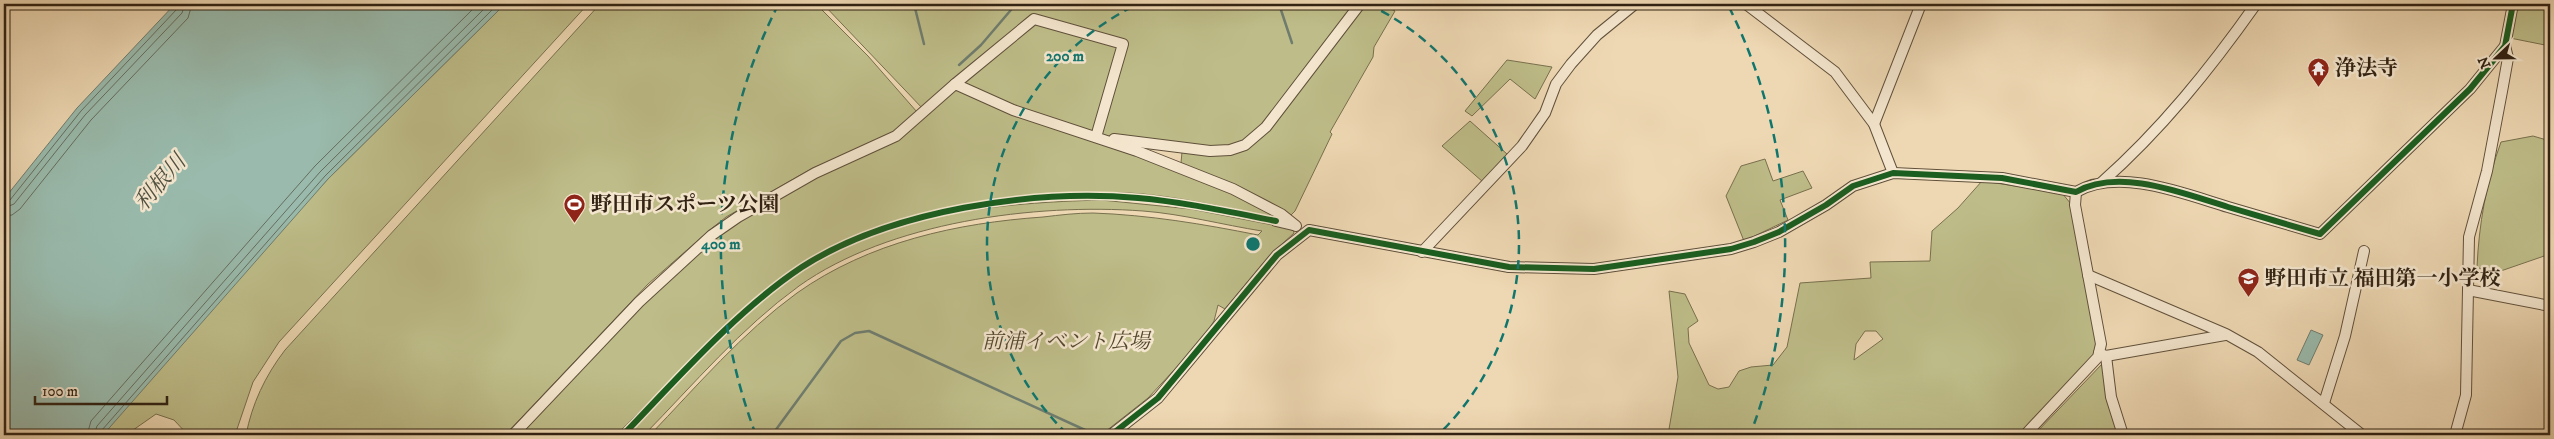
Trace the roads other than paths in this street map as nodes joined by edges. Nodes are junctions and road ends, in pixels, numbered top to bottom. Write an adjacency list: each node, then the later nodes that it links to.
1 (1360, 4): 11 (street)
2 (1635, 4): 19 (street)
3 (1746, 4): 9 (street)
4 (1921, 4): 9 (street)
5 (2256, 4): 14 (street)
6 (2514, 4): 7 (street)
7 (2505, 46): 14 (street); 21 (street)
8 (955, 84): 10 (street); 10 (street); 26 (street)
9 (1874, 124): 13 (street)
10 (1096, 137): 11 (street); 12 (street)
11 (1183, 146): 12 (street)
12 (1179, 167): 17 (street)
13 (1893, 173): 15 (street); 19 (street)
14 (2101, 183): 15 (street)
15 (2076, 192): 20 (street)
16 (1276, 221): 17 (street)
17 (1300, 229): 19 (street); 27 (street)
18 (2364, 251): 25 (street)
19 (1422, 252)
20 (2088, 275): 23 (street); 24 (street)
21 (2468, 290): 22 (street); 31 (street)
22 (2550, 306)
23 (2226, 334): 24 (street); 25 (street)
24 (2102, 355): 28 (street); 29 (street)
25 (2324, 403): 30 (street)
26 (513, 435)
27 (1111, 435)
28 (2025, 435)
29 (2123, 435)
30 (2362, 435)
31 (2454, 435)

